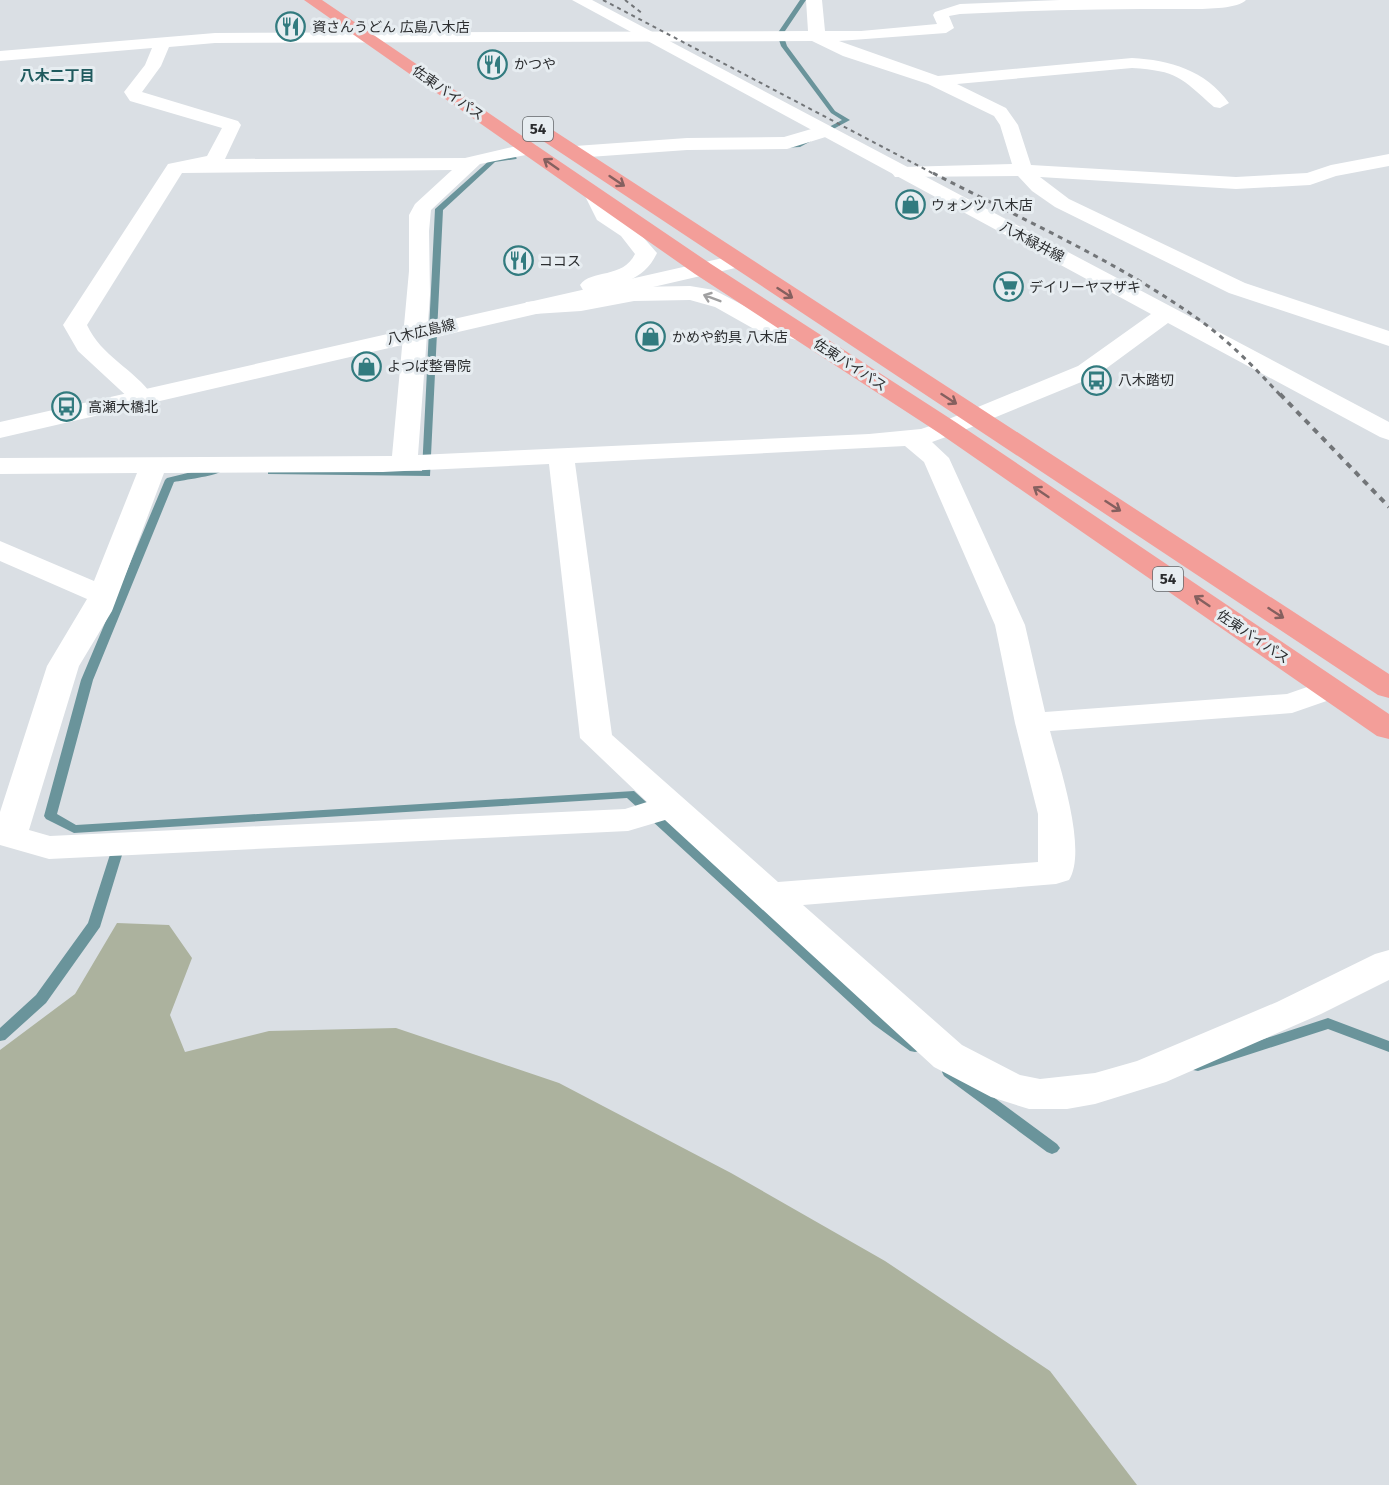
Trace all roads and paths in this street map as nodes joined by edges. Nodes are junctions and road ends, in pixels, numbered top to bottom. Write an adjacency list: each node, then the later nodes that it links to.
1 (312, 0): 7 (highway, 佐東バイパス / 54)
2 (339, 0): 8 (highway, 佐東バイパス)
3 (580, 0): 9 (street, 八木緑井線)
4 (814, 0): 6 (street)
5 (1238, 0): 6 (street)
6 (817, 37): 9 (street); 13 (street)
7 (369, 38): 8 (street); 10 (street); 17 (highway, 佐東バイパス / 54)
8 (396, 38): 9 (street); 12 (highway, 佐東バイパス)
9 (651, 38): 16 (street, 八木緑井線)
10 (163, 41): 11 (street); 21 (street)
11 (0, 56)
12 (444, 68)
13 (934, 80): 14 (street); 22 (street)
14 (1220, 103)
15 (524, 120): 18 (highway, 佐東バイパス / 54)
16 (825, 131): 18 (street); 23 (street, 八木緑井線)
17 (529, 149): 20 (street); 24 (highway, 佐東バイパス / 54, one-way to 17)
18 (574, 152): 25 (highway, 佐東バイパス / 54, one-way to 25)
19 (1389, 160): 22 (street)
20 (467, 164): 21 (street); 29 (street)
21 (200, 165): 32 (street)
22 (1023, 170): 23 (street); 31 (street)
23 (902, 173): 28 (street, 八木緑井線)
24 (594, 194): 26 (highway, 佐東バイパス / 54); 27 (street)
25 (736, 261): 26 (street, 八木広島線); 33 (highway, 佐東バイパス / 54, one-way to 33)
26 (702, 269): 27 (street, 八木広島線); 30 (highway, 佐東バイパス / 54)
27 (534, 307): 29 (street, 八木広島線); 30 (street, one-way to 27)
28 (1165, 314): 33 (street); 36 (street, 八木緑井線)
29 (416, 333): 32 (street, 八木広島線); 39 (street)
30 (804, 335): 34 (highway, 佐東バイパス / 54)
31 (1389, 339)
32 (141, 396): 35 (street, 八木広島線)
33 (976, 416): 34 (street); 44 (highway, 佐東バイパス / 54, one-way to 44)
34 (948, 428): 37 (street); 45 (highway, 佐東バイパス / 54, one-way to 34)
35 (0, 430)
36 (1389, 432)
37 (910, 437): 38 (street); 46 (street)
38 (561, 454): 39 (street); 48 (street)
39 (404, 463): 41 (street)
40 (0, 466): 41 (street)
41 (153, 466): 43 (street)
42 (0, 550): 43 (street)
43 (103, 595): 48 (street)
44 (1389, 688)
45 (1330, 689): 46 (street); 47 (highway, 佐東バイパス / 54)
46 (1031, 723): 49 (street)
47 (1389, 729)
48 (671, 806): 49 (street)
49 (770, 895): 50 (street)
50 (1389, 963)

